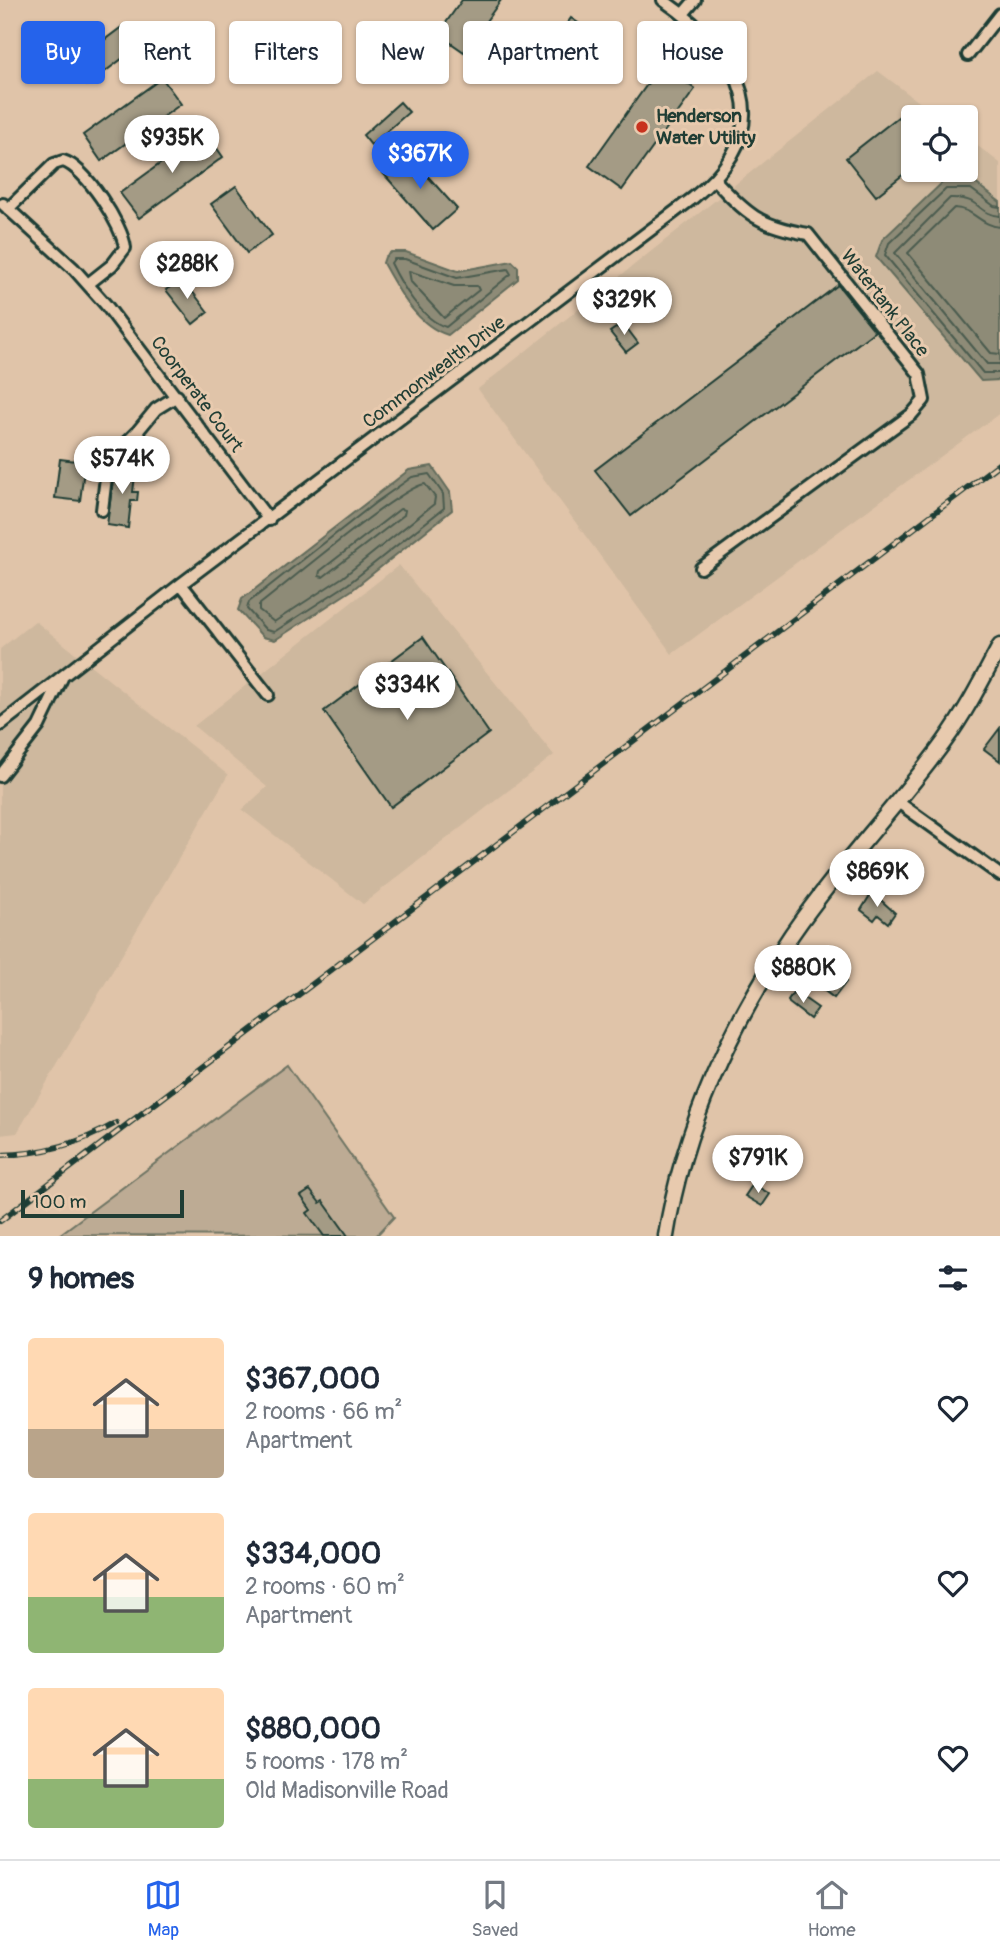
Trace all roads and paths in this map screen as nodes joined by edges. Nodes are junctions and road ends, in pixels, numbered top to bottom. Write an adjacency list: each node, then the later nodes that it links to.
1 (663, 0): 3 (street, Commonwealth Drive)
2 (695, 0): 3 (street)
3 (683, 14): 6 (street, Commonwealth Drive)
4 (999, 19): 5 (street)
5 (968, 55)
6 (714, 179): 12 (street, Commonwealth Drive); 13 (street, Watertank Place)
7 (88, 284): 7 (street, Coorperate Court); 8 (street, Coorperate Court)
8 (177, 396): 9 (street); 12 (street, Coorperate Court)
9 (137, 432): 10 (street); 11 (street)
10 (157, 468)
11 (102, 510)
12 (269, 520): 14 (street, Commonwealth Drive)
13 (701, 568)
14 (181, 584): 16 (street, Commonwealth Drive); 17 (street)
15 (1000, 646): 20 (main road)
16 (63, 675): 18 (street, Commonwealth Drive); 19 (street)
17 (268, 695)
18 (0, 725)
19 (0, 776)
20 (898, 802): 21 (street); 22 (main road)
21 (1000, 875)
22 (666, 1236)

